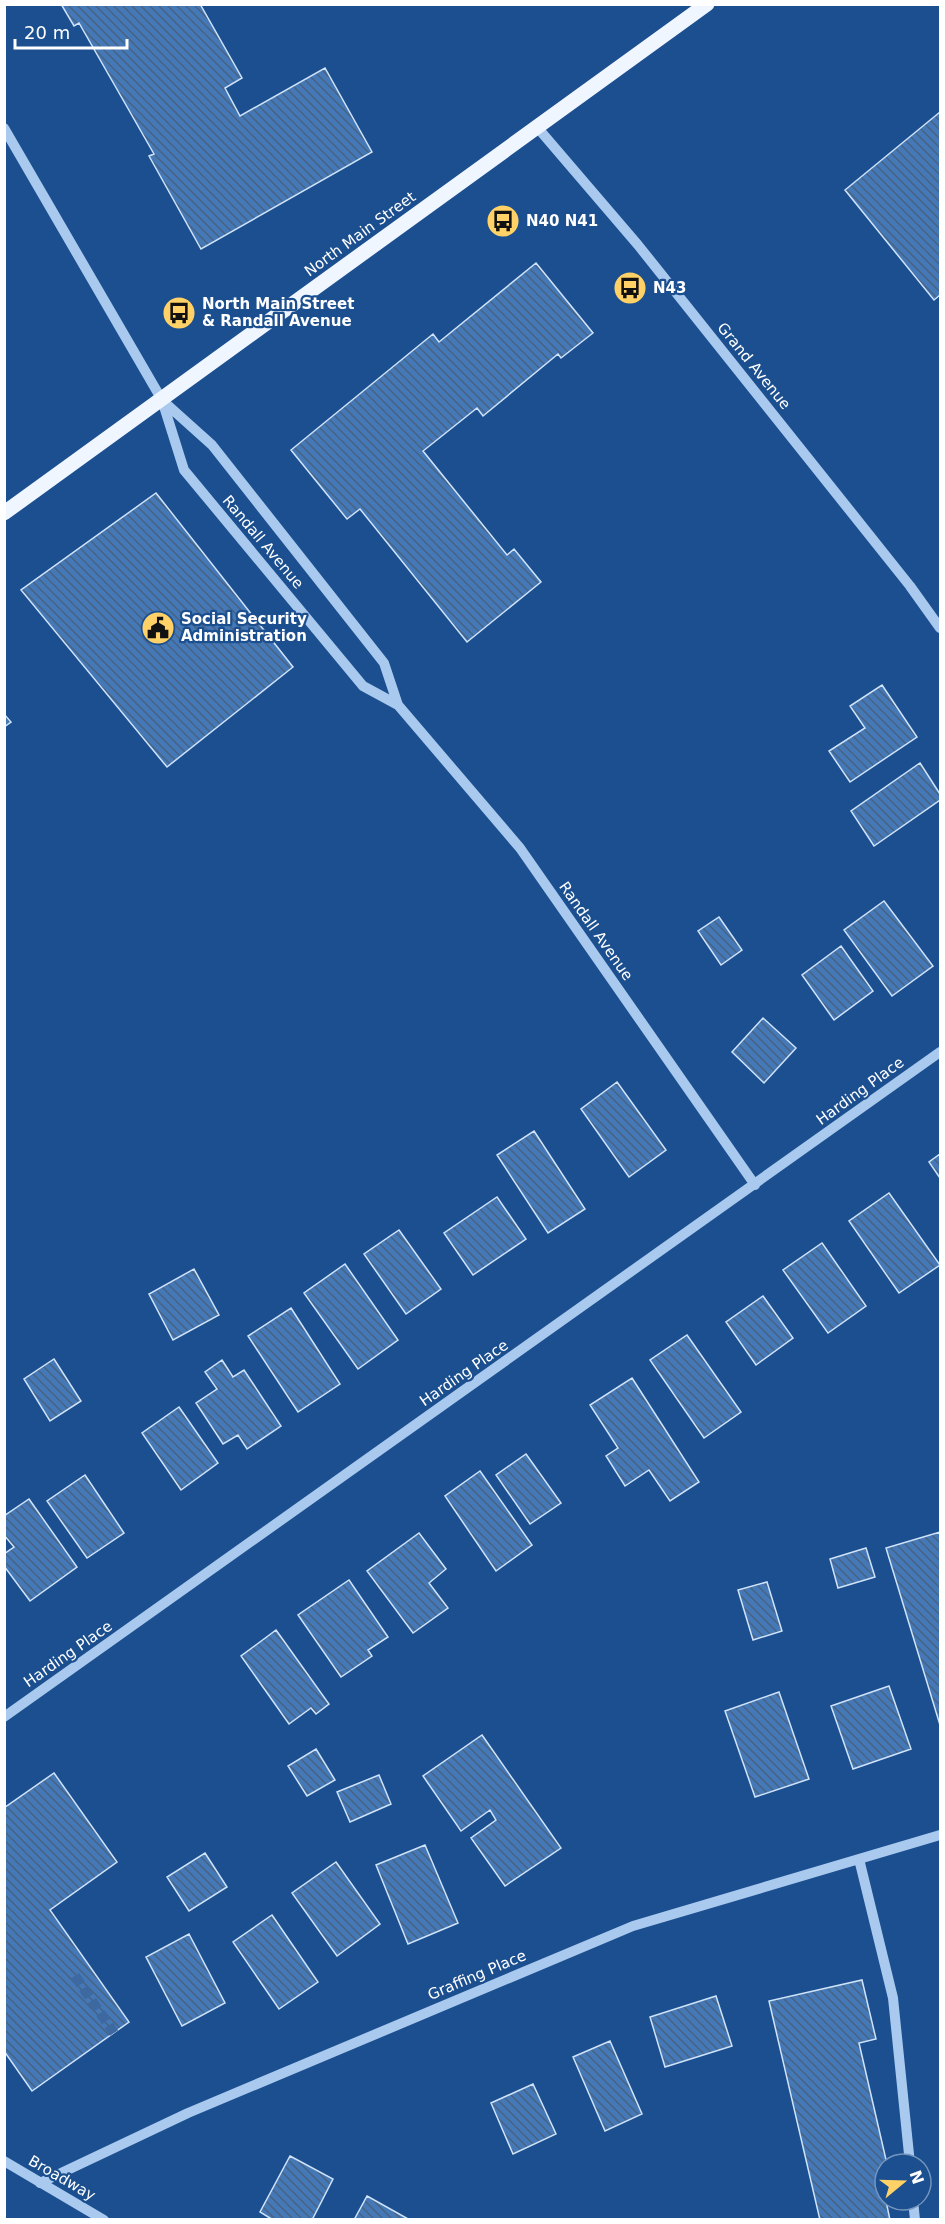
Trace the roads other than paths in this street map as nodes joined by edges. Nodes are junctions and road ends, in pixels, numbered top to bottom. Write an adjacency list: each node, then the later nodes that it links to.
1 (707, 4): 2 (main road, North Main Street)
2 (537, 127): 4 (main road, North Main Street); 6 (street, Grand Avenue)
3 (4, 128): 4 (street, Randall Avenue)
4 (162, 400): 5 (main road, North Main Street); 7 (street, Randall Avenue); 7 (street, Randall Avenue)
5 (4, 513)
6 (940, 628)
7 (398, 705): 9 (street, Randall Avenue)
8 (940, 1052): 9 (street, Harding Place)
9 (756, 1185): 10 (street, Harding Place)
10 (4, 1717)
11 (940, 1835): 12 (street, Graffing Place)
12 (859, 1859): 13 (street); 15 (street, Graffing Place)
13 (909, 2152)
14 (4, 2161): 15 (street, Broadway)
15 (40, 2183): 16 (street, Broadway)
16 (104, 2220)

